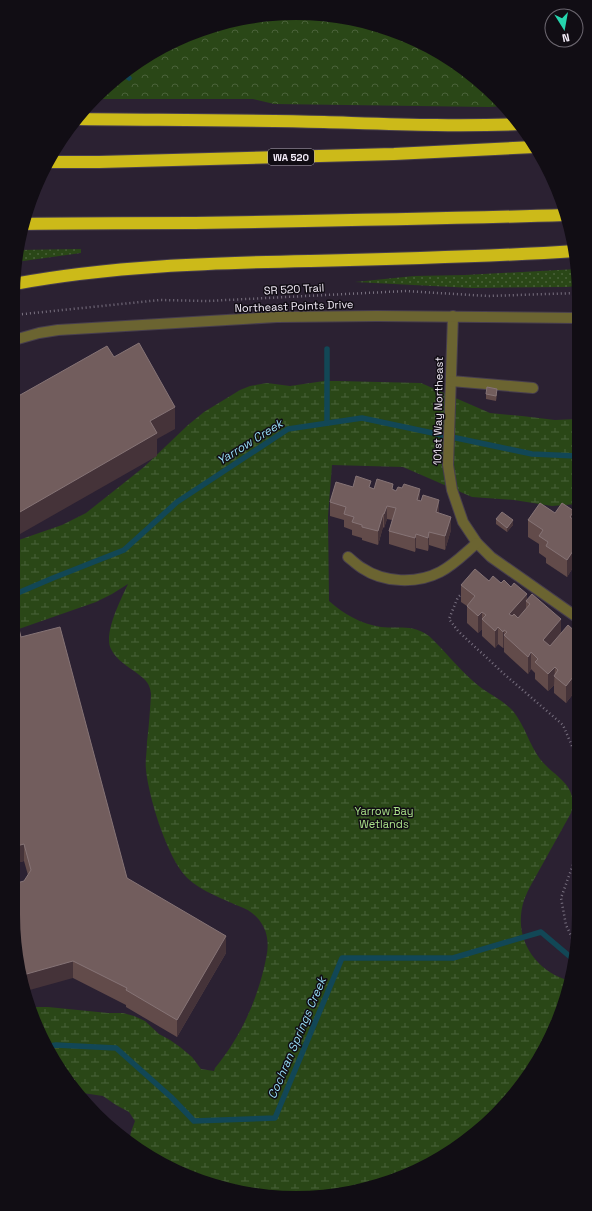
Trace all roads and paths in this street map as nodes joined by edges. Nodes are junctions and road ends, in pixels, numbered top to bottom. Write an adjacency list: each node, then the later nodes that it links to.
1 (84, 119): 2 (highway)
2 (512, 124)
3 (528, 147): 4 (highway, WA 520)
4 (55, 162)
5 (560, 215): 7 (highway)
6 (32, 217): 7 (highway)
7 (102, 222): 8 (highway)
8 (29, 224)
9 (569, 251): 10 (highway)
10 (21, 283)
11 (572, 293): 12 (path, SR 520 Trail)
12 (20, 314)
13 (453, 316): 14 (street, Northeast Points Drive); 15 (street, Northeast Points Drive); 16 (street, 101st Way Northeast)
14 (572, 318)
15 (20, 338)
16 (451, 381): 17 (street); 18 (street, 101st Way Northeast)
17 (533, 388)
18 (477, 543): 19 (street); 21 (street, 101st Way Northeast)
19 (348, 557)
20 (464, 592): 22 (path)
21 (572, 614)
22 (572, 746)
23 (572, 868): 24 (path)
24 (571, 935)

